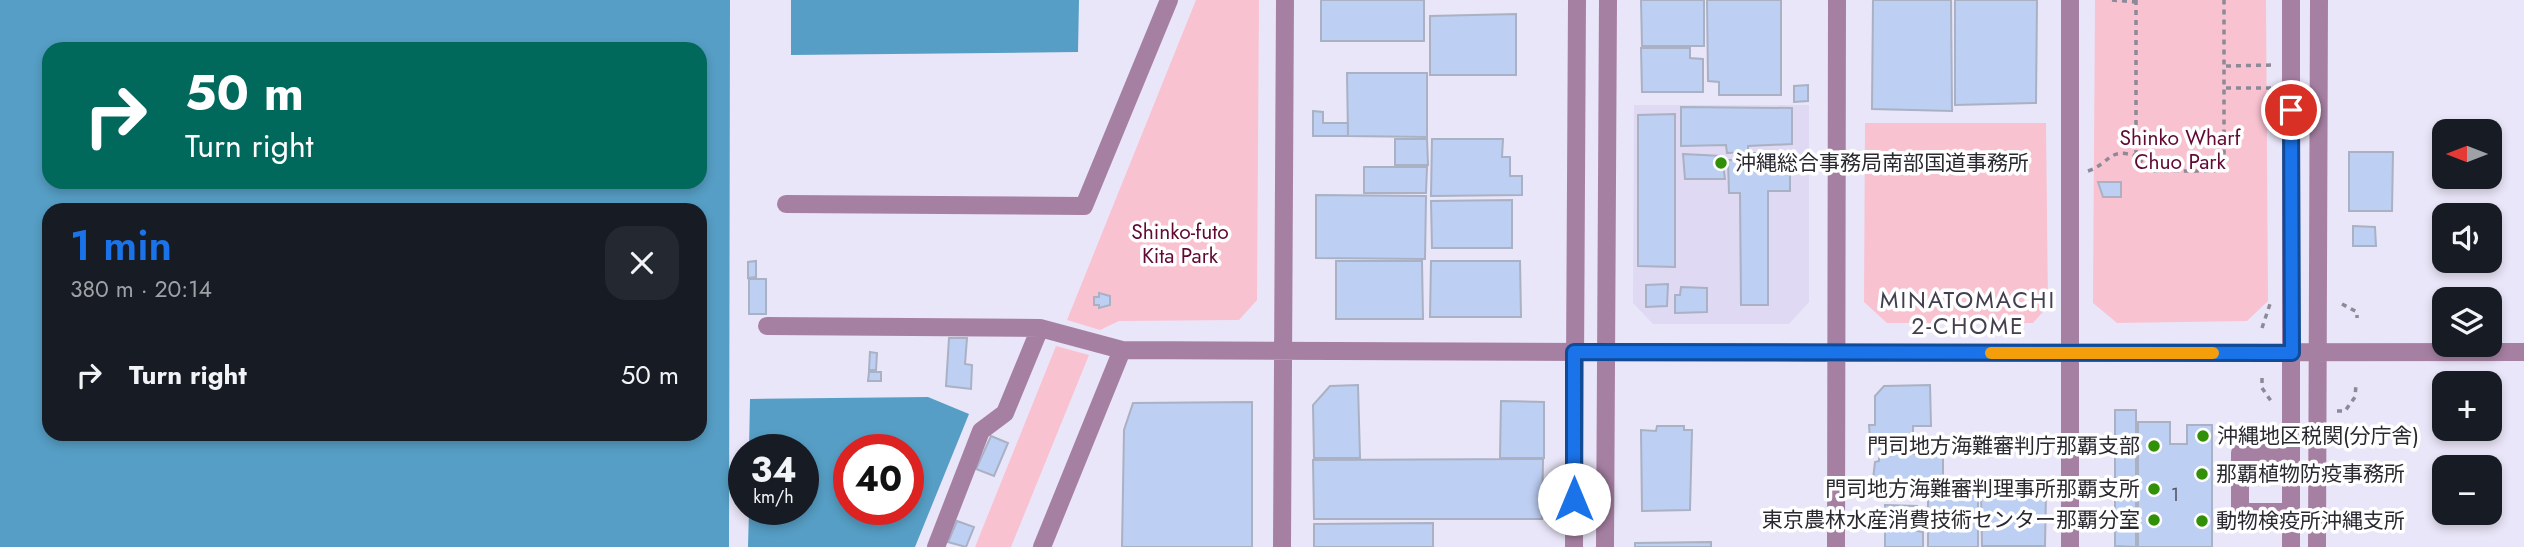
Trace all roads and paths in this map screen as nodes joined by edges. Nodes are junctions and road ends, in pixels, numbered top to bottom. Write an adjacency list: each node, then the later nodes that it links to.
1 (1169, 0): 18 (street)
2 (1285, 0): 26 (street)
3 (1577, 0): 27 (street)
4 (1608, 0): 28 (street)
5 (1837, 0): 31 (street)
6 (2070, 0): 32 (street)
7 (2112, 0): 11 (path)
8 (2224, 0): 13 (path)
9 (2291, 0): 33 (street)
10 (2319, 0): 29 (street)
11 (2136, 1): 16 (path)
12 (2273, 65): 13 (path)
13 (2226, 66): 14 (path)
14 (2226, 88): 15 (path); 16 (path)
15 (2273, 88)
16 (2136, 156): 17 (path)
17 (2088, 171)
18 (786, 204)
19 (2280, 303): 24 (path)
20 (2342, 304): 21 (path)
21 (2357, 318)
22 (767, 326): 23 (street)
23 (1040, 328): 25 (street); 40 (street)
24 (2262, 328)
25 (1122, 350): 26 (street); 41 (street)
26 (1282, 350): 27 (street); 42 (street)
27 (1574, 352): 28 (street); 43 (street)
28 (1606, 352): 31 (street); 44 (street)
29 (2318, 352): 30 (street); 33 (street); 48 (street)
30 (2524, 352)
31 (1837, 353): 32 (street); 45 (street)
32 (2068, 353): 33 (street); 46 (street)
33 (2292, 353): 38 (street)
34 (2262, 378): 36 (path)
35 (2356, 385): 37 (path)
36 (2271, 411)
37 (2337, 411)
38 (2291, 453): 39 (street); 39 (street)
39 (2291, 512): 47 (street)
40 (936, 547)
41 (1042, 547)
42 (1282, 547)
43 (1574, 547)
44 (1605, 547)
45 (1836, 547)
46 (2070, 547)
47 (2291, 547)
48 (2317, 547)

